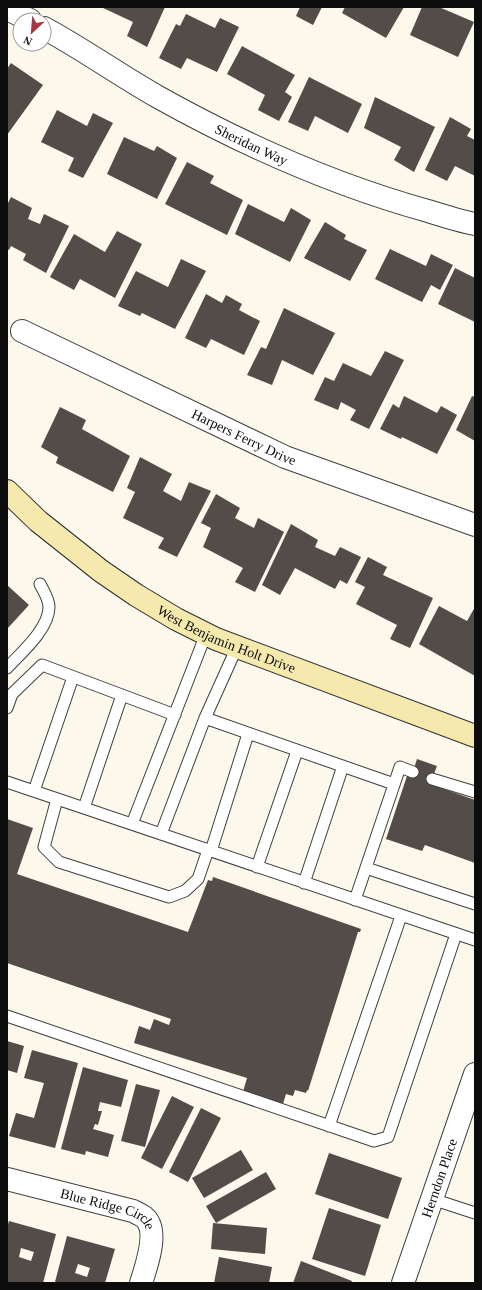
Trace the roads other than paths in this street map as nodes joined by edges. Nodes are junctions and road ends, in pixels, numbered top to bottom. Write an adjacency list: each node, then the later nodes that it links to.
1 (52, 33): 2 (street, Sheridan Way)
2 (475, 224)
3 (22, 331): 5 (street, Harpers Ferry Drive)
4 (7, 491): 7 (main road, West Benjamin Holt Drive)
5 (475, 525)
6 (40, 584): 9 (lane)
7 (206, 634): 8 (main road, West Benjamin Holt Drive); 13 (lane)
8 (237, 647): 14 (lane); 16 (main road, West Benjamin Holt Drive)
9 (8, 664)
10 (73, 677): 11 (lane); 12 (lane); 23 (lane)
11 (122, 695): 13 (lane); 26 (lane)
12 (7, 708)
13 (175, 715): 27 (lane)
14 (205, 718): 15 (lane); 28 (lane)
15 (248, 734): 17 (lane); 29 (lane)
16 (475, 736)
17 (297, 751): 18 (lane); 30 (lane)
18 (343, 766): 22 (lane); 32 (lane)
19 (413, 772): 22 (lane)
20 (432, 779): 24 (lane)
21 (7, 782): 23 (lane)
22 (394, 784): 31 (lane)
23 (34, 791): 25 (lane)
24 (475, 792)
25 (57, 799): 26 (lane); 29 (lane)
26 (84, 808): 27 (lane)
27 (132, 824): 28 (lane)
28 (161, 834): 29 (lane)
29 (209, 851): 30 (lane)
30 (257, 867): 32 (lane)
31 (366, 868): 33 (lane); 34 (lane)
32 (304, 883): 33 (lane)
33 (355, 900): 35 (lane)
34 (475, 904)
35 (401, 916): 36 (lane); 40 (lane)
36 (456, 934): 37 (lane); 40 (lane)
37 (475, 940)
38 (7, 1016): 40 (lane)
39 (475, 1074): 42 (street, Herndon Place)
40 (329, 1126)
41 (7, 1179): 44 (street, Blue Ridge Circle)
42 (432, 1199): 43 (lane); 45 (street, Herndon Place)
43 (475, 1213)
44 (141, 1283)
45 (403, 1283)

